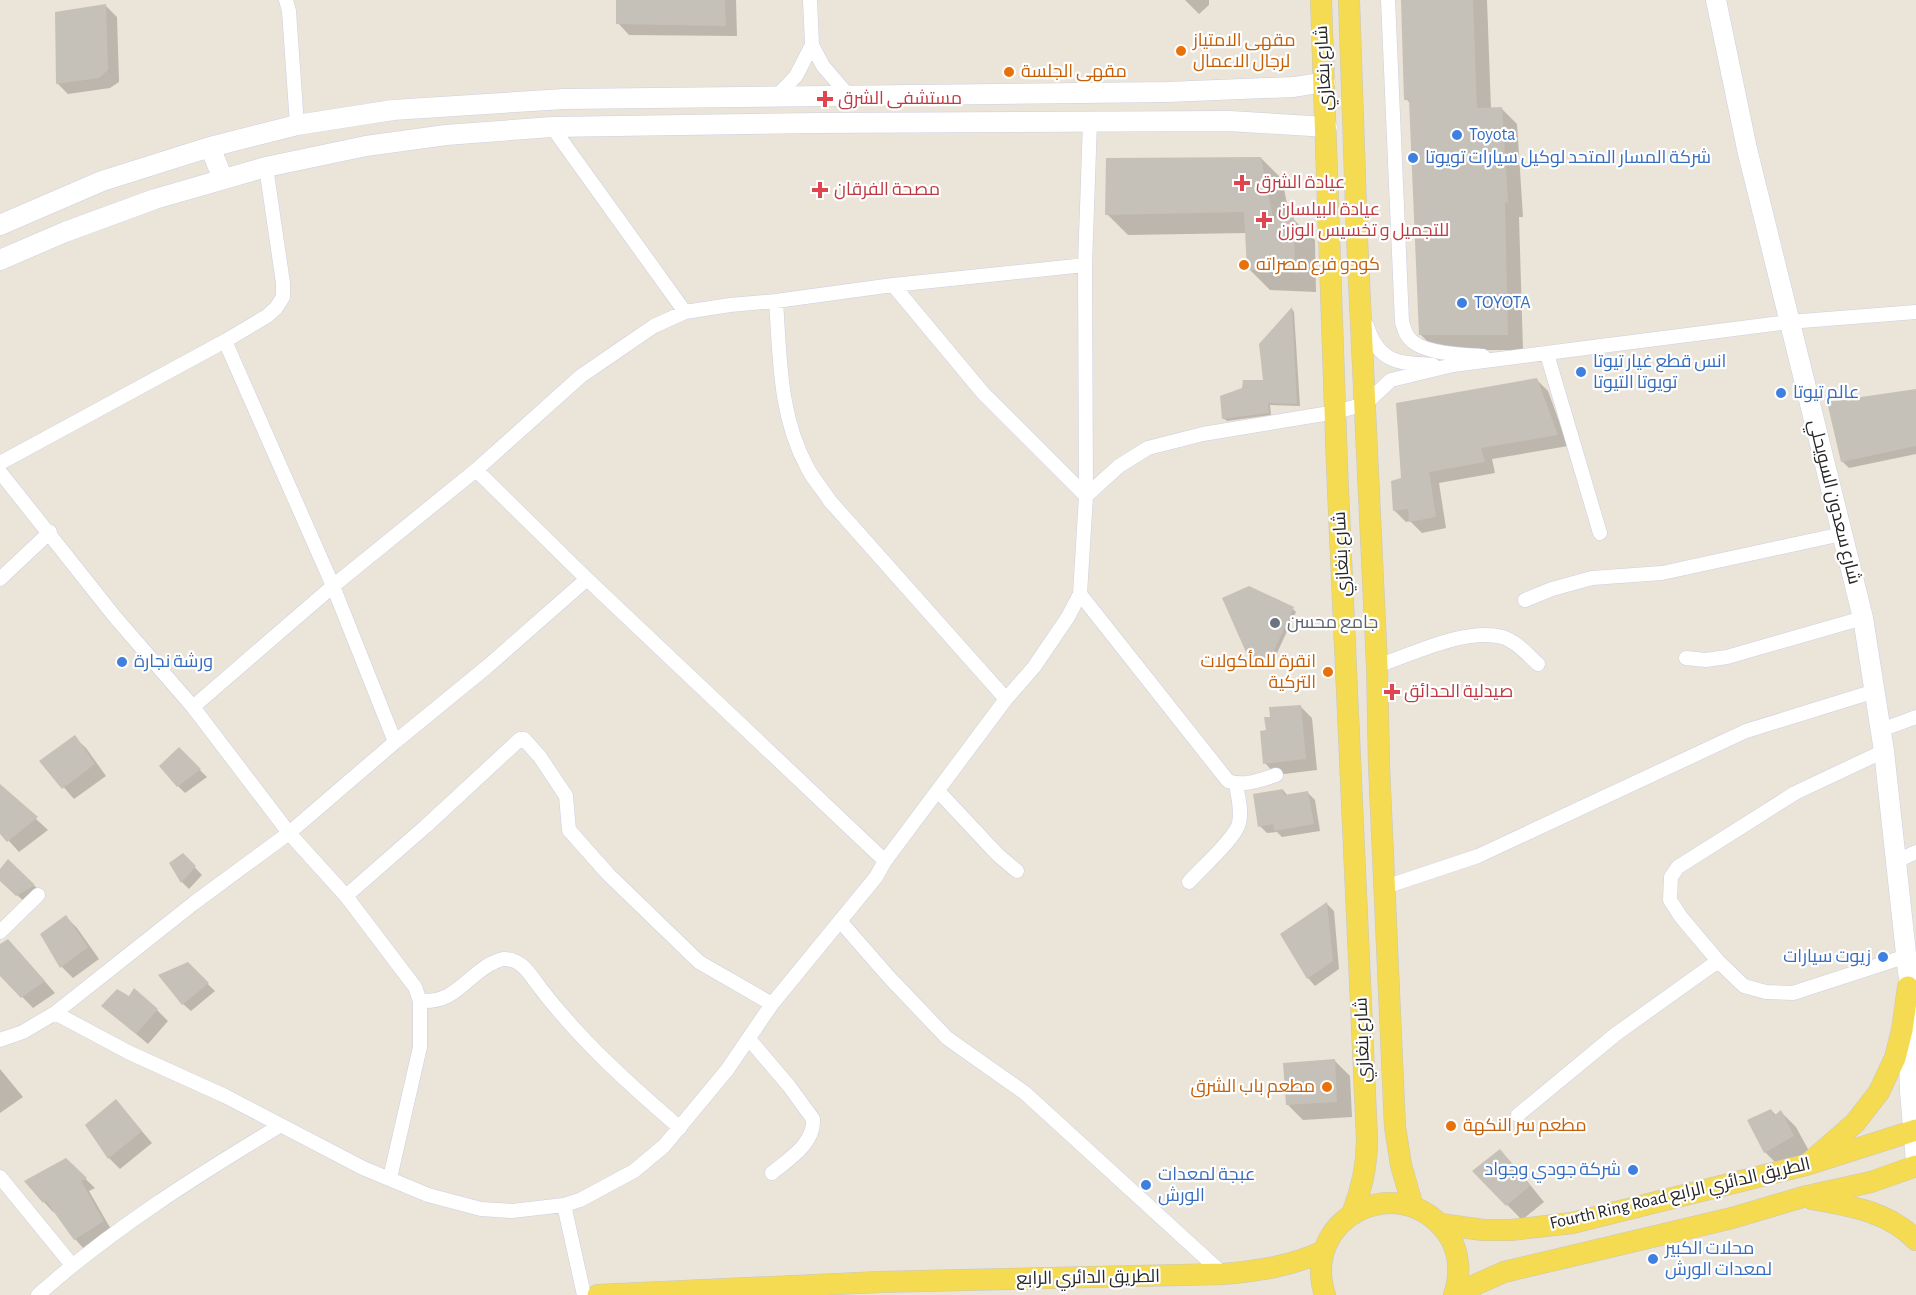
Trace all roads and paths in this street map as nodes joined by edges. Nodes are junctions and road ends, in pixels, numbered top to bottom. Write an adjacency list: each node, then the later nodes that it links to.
1 (286, 0): 14 (street)
2 (810, 0): 7 (street)
3 (1321, 0): 8 (main road, شارع بنغازي)
4 (1349, 0): 25 (main road, شارع بنغازي)
5 (1388, 0): 31 (street)
6 (1716, 0): 28 (main road, شارع سعدون السويحلي)
7 (812, 45): 10 (street); 11 (street)
8 (1325, 82): 9 (main road); 16 (main road, شارع بنغازي)
9 (1254, 89): 10 (main road); 13 (main road)
10 (848, 95): 11 (main road)
11 (777, 96): 14 (main road)
12 (1090, 122): 13 (main road); 15 (main road); 22 (street)
13 (1256, 123): 16 (main road)
14 (297, 125): 17 (main road)
15 (552, 127): 18 (main road); 26 (street)
16 (1327, 127): 34 (main road, شارع بنغازي)
17 (210, 147): 19 (main road); 20 (main road)
18 (266, 168): 19 (main road); 29 (street)
19 (223, 179): 21 (main road)
20 (0, 225)
21 (0, 260)
22 (1085, 265): 23 (street); 38 (street)
23 (893, 285): 24 (street); 38 (street)
24 (776, 301): 26 (street); 52 (street)
25 (1361, 310): 32 (street); 33 (main road, شارع بنغازي)
26 (685, 312): 36 (street)
27 (1916, 312): 28 (street)
28 (1789, 322): 30 (street); 41 (main road, شارع سعدون السويحلي)
29 (225, 341): 35 (street); 44 (street)
30 (1547, 354): 31 (street); 40 (street)
31 (1521, 358): 32 (street)
32 (1454, 365): 33 (street)
33 (1365, 404): 34 (street); 50 (main road, شارع بنغازي)
34 (1336, 412): 38 (street); 92 (main road, شارع بنغازي)
35 (0, 463)
36 (476, 470): 43 (street); 44 (street)
37 (0, 472): 39 (street)
38 (1086, 496): 45 (street)
39 (50, 532): 42 (street); 53 (street)
40 (1600, 533)
41 (1842, 534): 46 (street); 47 (main road, شارع سعدون السويحلي)
42 (0, 579)
43 (587, 579): 56 (street); 63 (street)
44 (333, 586): 53 (street); 56 (street)
45 (1080, 594): 52 (street); 59 (street)
46 (1526, 600)
47 (1863, 618): 48 (street); 51 (main road, شارع سعدون السويحلي)
48 (1686, 658)
49 (1538, 664): 50 (street)
50 (1377, 666): 67 (main road, شارع بنغازي)
51 (1875, 691): 55 (main road, شارع سعدون السويحلي); 67 (street)
52 (1006, 699): 60 (street)
53 (193, 707): 61 (street)
54 (1916, 717): 55 (street)
55 (1881, 730): 57 (main road, شارع سعدون السويحلي)
56 (395, 742): 61 (street)
57 (1884, 751): 64 (main road, شارع سعدون السويحلي); 72 (street)
58 (1276, 775): 59 (street)
59 (1236, 784): 66 (street)
60 (938, 791): 63 (street); 65 (street)
61 (289, 833): 69 (street); 77 (street)
62 (1916, 852): 64 (street)
63 (885, 861): 70 (street)
64 (1897, 861): 73 (main road, شارع سعدون السويحلي)
65 (1017, 871)
66 (1190, 882)
67 (1385, 887): 91 (main road, شارع بنغازي)
68 (38, 896): 71 (street)
69 (346, 896): 74 (street); 75 (street)
70 (840, 921): 75 (street); 97 (street)
71 (0, 932)
72 (1718, 961): 73 (street); 80 (street)
73 (1908, 972): 76 (main road, شارع سعدون السويحلي); 83 (main road); 85 (main road)
74 (420, 1001): 82 (street); 88 (street)
75 (772, 1004): 78 (street)
76 (1916, 1009)
77 (55, 1013): 79 (street); 81 (street)
78 (749, 1039): 82 (street); 86 (street)
79 (0, 1040)
80 (1518, 1115)
81 (281, 1125): 88 (street); 96 (street)
82 (680, 1128): 90 (street)
83 (1914, 1130): 84 (main road); 85 (main road, Fourth Ring Road الطريق الدائري الرابع)
84 (1916, 1164): 89 (main road, Fourth Ring Road الطريق الدائري الرابع)
85 (1806, 1165): 93 (main road, Fourth Ring Road الطريق الدائري الرابع)
86 (772, 1173)
87 (0, 1177): 96 (street)
88 (390, 1178): 90 (street)
89 (1803, 1197): 94 (main road); 103 (main road, Fourth Ring Road الطريق الدائري الرابع)
90 (564, 1205): 99 (street)
91 (1413, 1207): 92 (main road); 93 (main road)
92 (1352, 1214): 95 (main road)
93 (1440, 1224): 102 (main road)
94 (1916, 1239)
95 (1324, 1251): 97 (main road, الطريق الدائري الرابع); 101 (main road)
96 (72, 1265): 98 (street)
97 (1223, 1274): 100 (main road, الطريق الدائري الرابع)
98 (38, 1295)
99 (584, 1295)
100 (598, 1295)
101 (1325, 1295)
102 (1454, 1295)
103 (1460, 1295)

